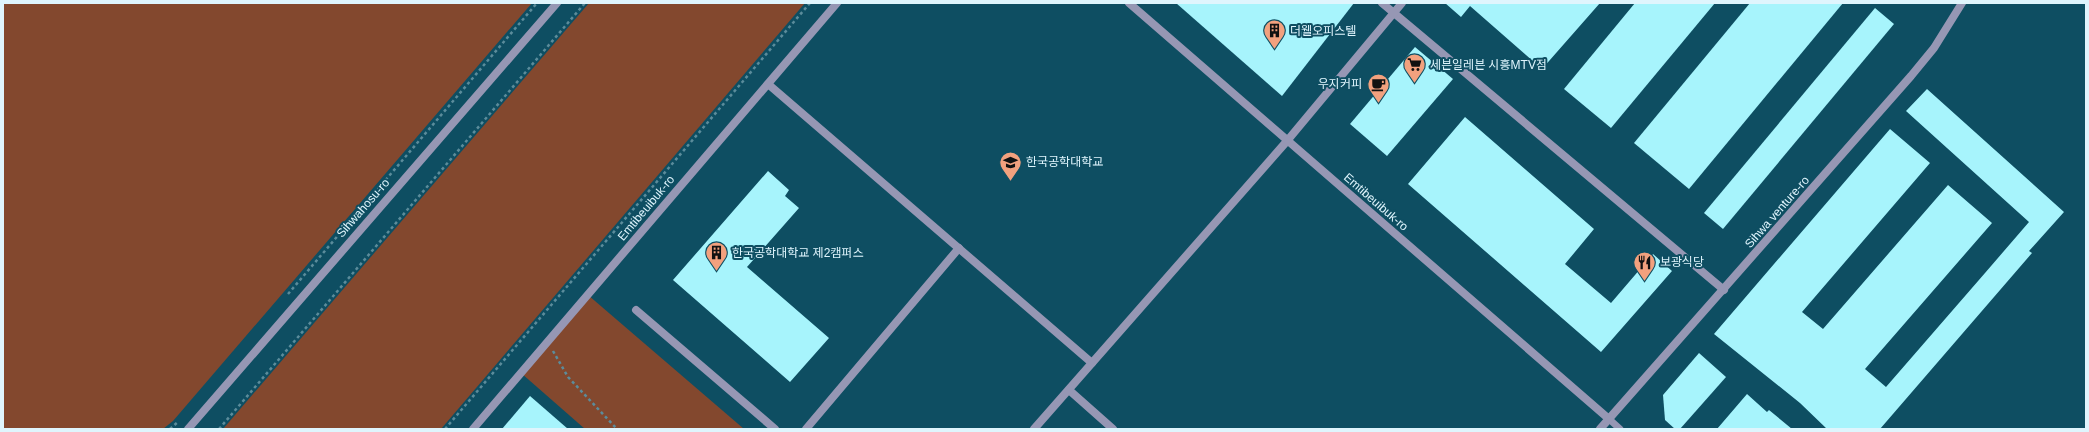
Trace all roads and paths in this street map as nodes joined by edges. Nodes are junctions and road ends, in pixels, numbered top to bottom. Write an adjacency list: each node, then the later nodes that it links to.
1 (537, 3): 15 (path)
2 (557, 3): 23 (street, Sihwahosu-ro)
3 (584, 3): 24 (path)
4 (810, 3): 25 (path)
5 (837, 3): 11 (street, Emtibeuibuk-ro)
6 (1129, 3): 12 (street, Emtibeuibuk-ro)
7 (1382, 3): 10 (street)
8 (1402, 3): 10 (street)
9 (1962, 3): 14 (street, Sihwa venture-ro)
10 (1394, 13): 12 (street); 14 (street)
11 (768, 84): 13 (street); 17 (street, Emtibeuibuk-ro)
12 (1287, 141): 18 (street); 21 (street, Emtibeuibuk-ro)
13 (959, 248): 18 (street); 29 (street)
14 (1724, 290): 21 (street, Sihwa venture-ro)
15 (284, 299)
16 (636, 310): 28 (street)
17 (548, 342): 26 (street, Emtibeuibuk-ro); 27 (path)
18 (1092, 363): 19 (street)
19 (1069, 390): 30 (street); 31 (street)
20 (180, 419): 22 (path)
21 (1609, 419): 32 (street, Sihwa venture-ro); 33 (lane)
22 (170, 429)
23 (188, 429)
24 (219, 429)
25 (445, 429)
26 (473, 429)
27 (617, 429)
28 (775, 429)
29 (806, 429)
30 (1034, 429)
31 (1113, 429)
32 (1600, 429)
33 (1620, 429)

